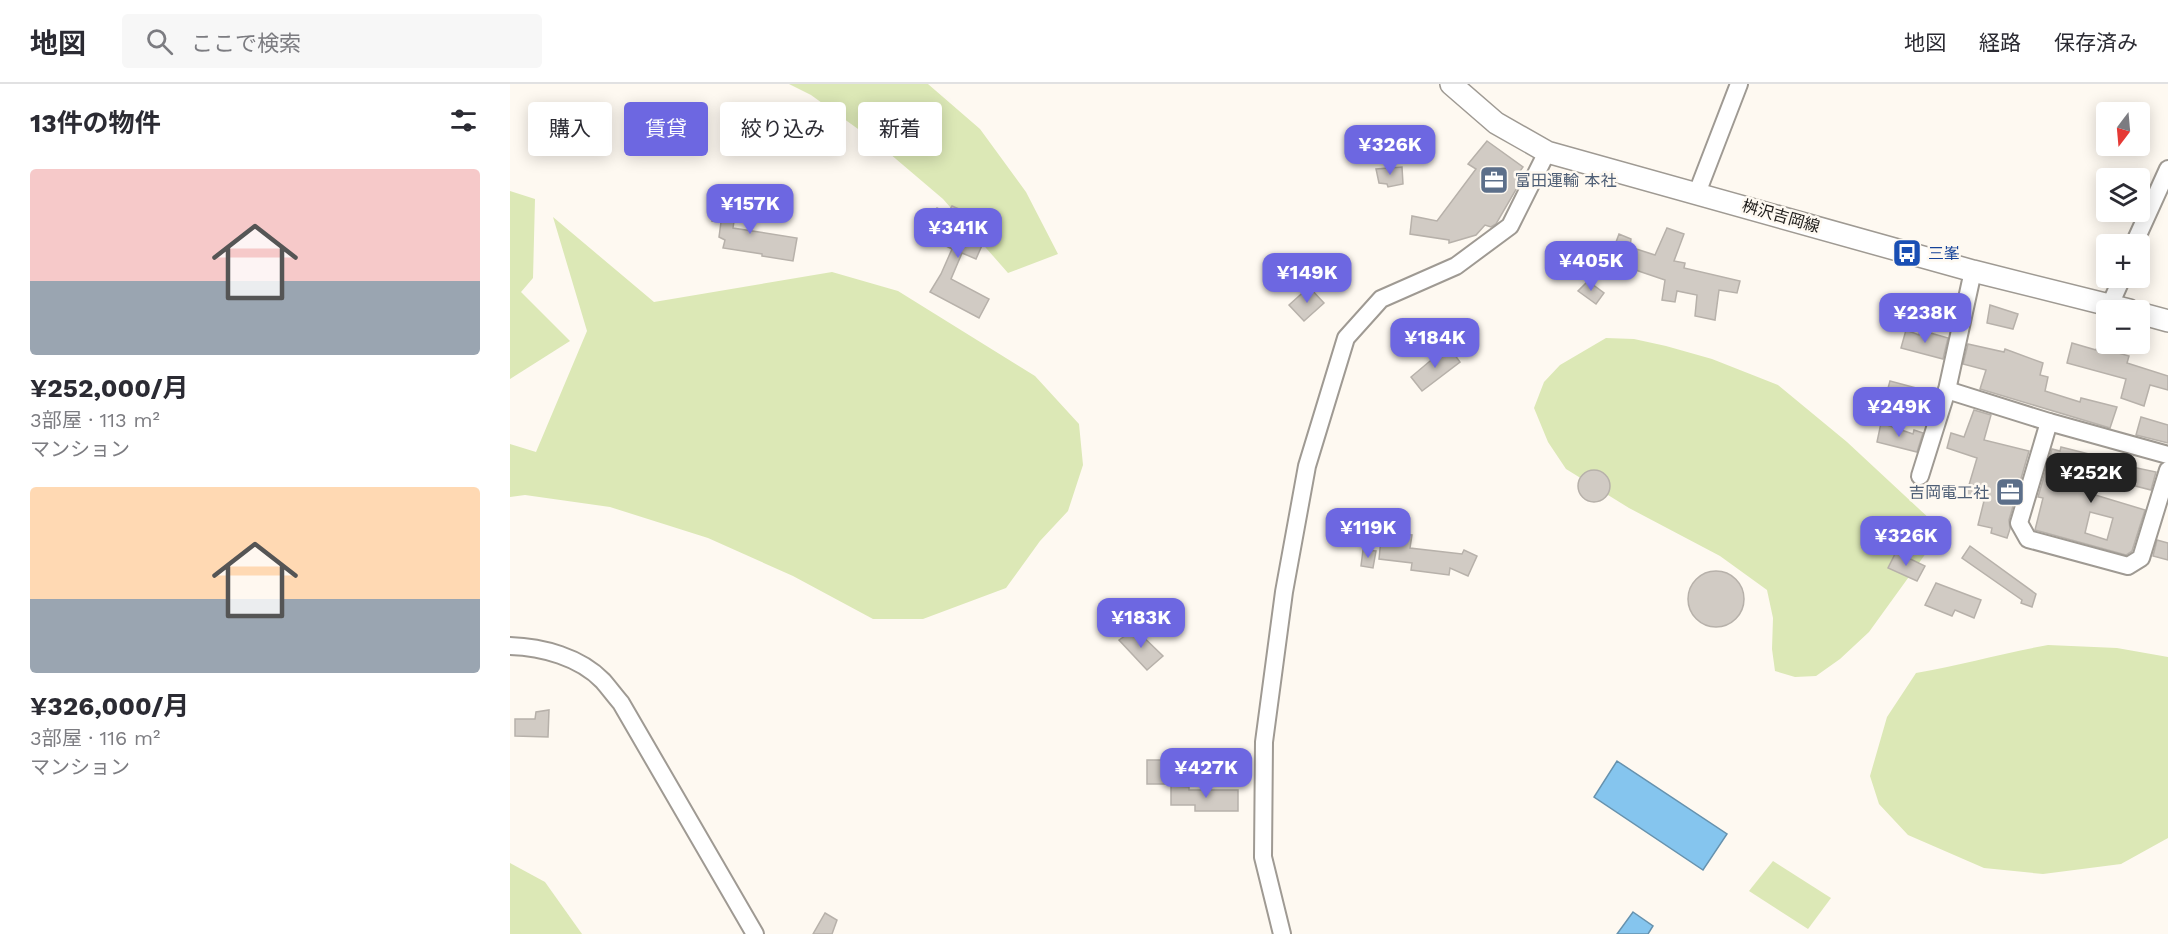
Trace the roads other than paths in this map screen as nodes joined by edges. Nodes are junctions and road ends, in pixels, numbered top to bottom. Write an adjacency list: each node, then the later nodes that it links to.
1 (1451, 84): 3 (main road, 桝沢吉岡線)
2 (1739, 84): 5 (street)
3 (1547, 152): 5 (main road, 桝沢吉岡線); 18 (street)
4 (2168, 169): 6 (street)
5 (1697, 192): 7 (main road, 桝沢吉岡線)
6 (2139, 234)
7 (1973, 271): 8 (main road, 桝沢吉岡線); 11 (street)
8 (2096, 302)
9 (2150, 316): 10 (main road)
10 (2168, 321)
11 (1947, 390): 12 (street); 15 (street)
12 (2049, 422): 13 (street); 14 (street)
13 (2168, 455)
14 (2168, 470)
15 (1920, 476)
16 (510, 646): 17 (street)
17 (754, 934)
18 (1282, 934)

